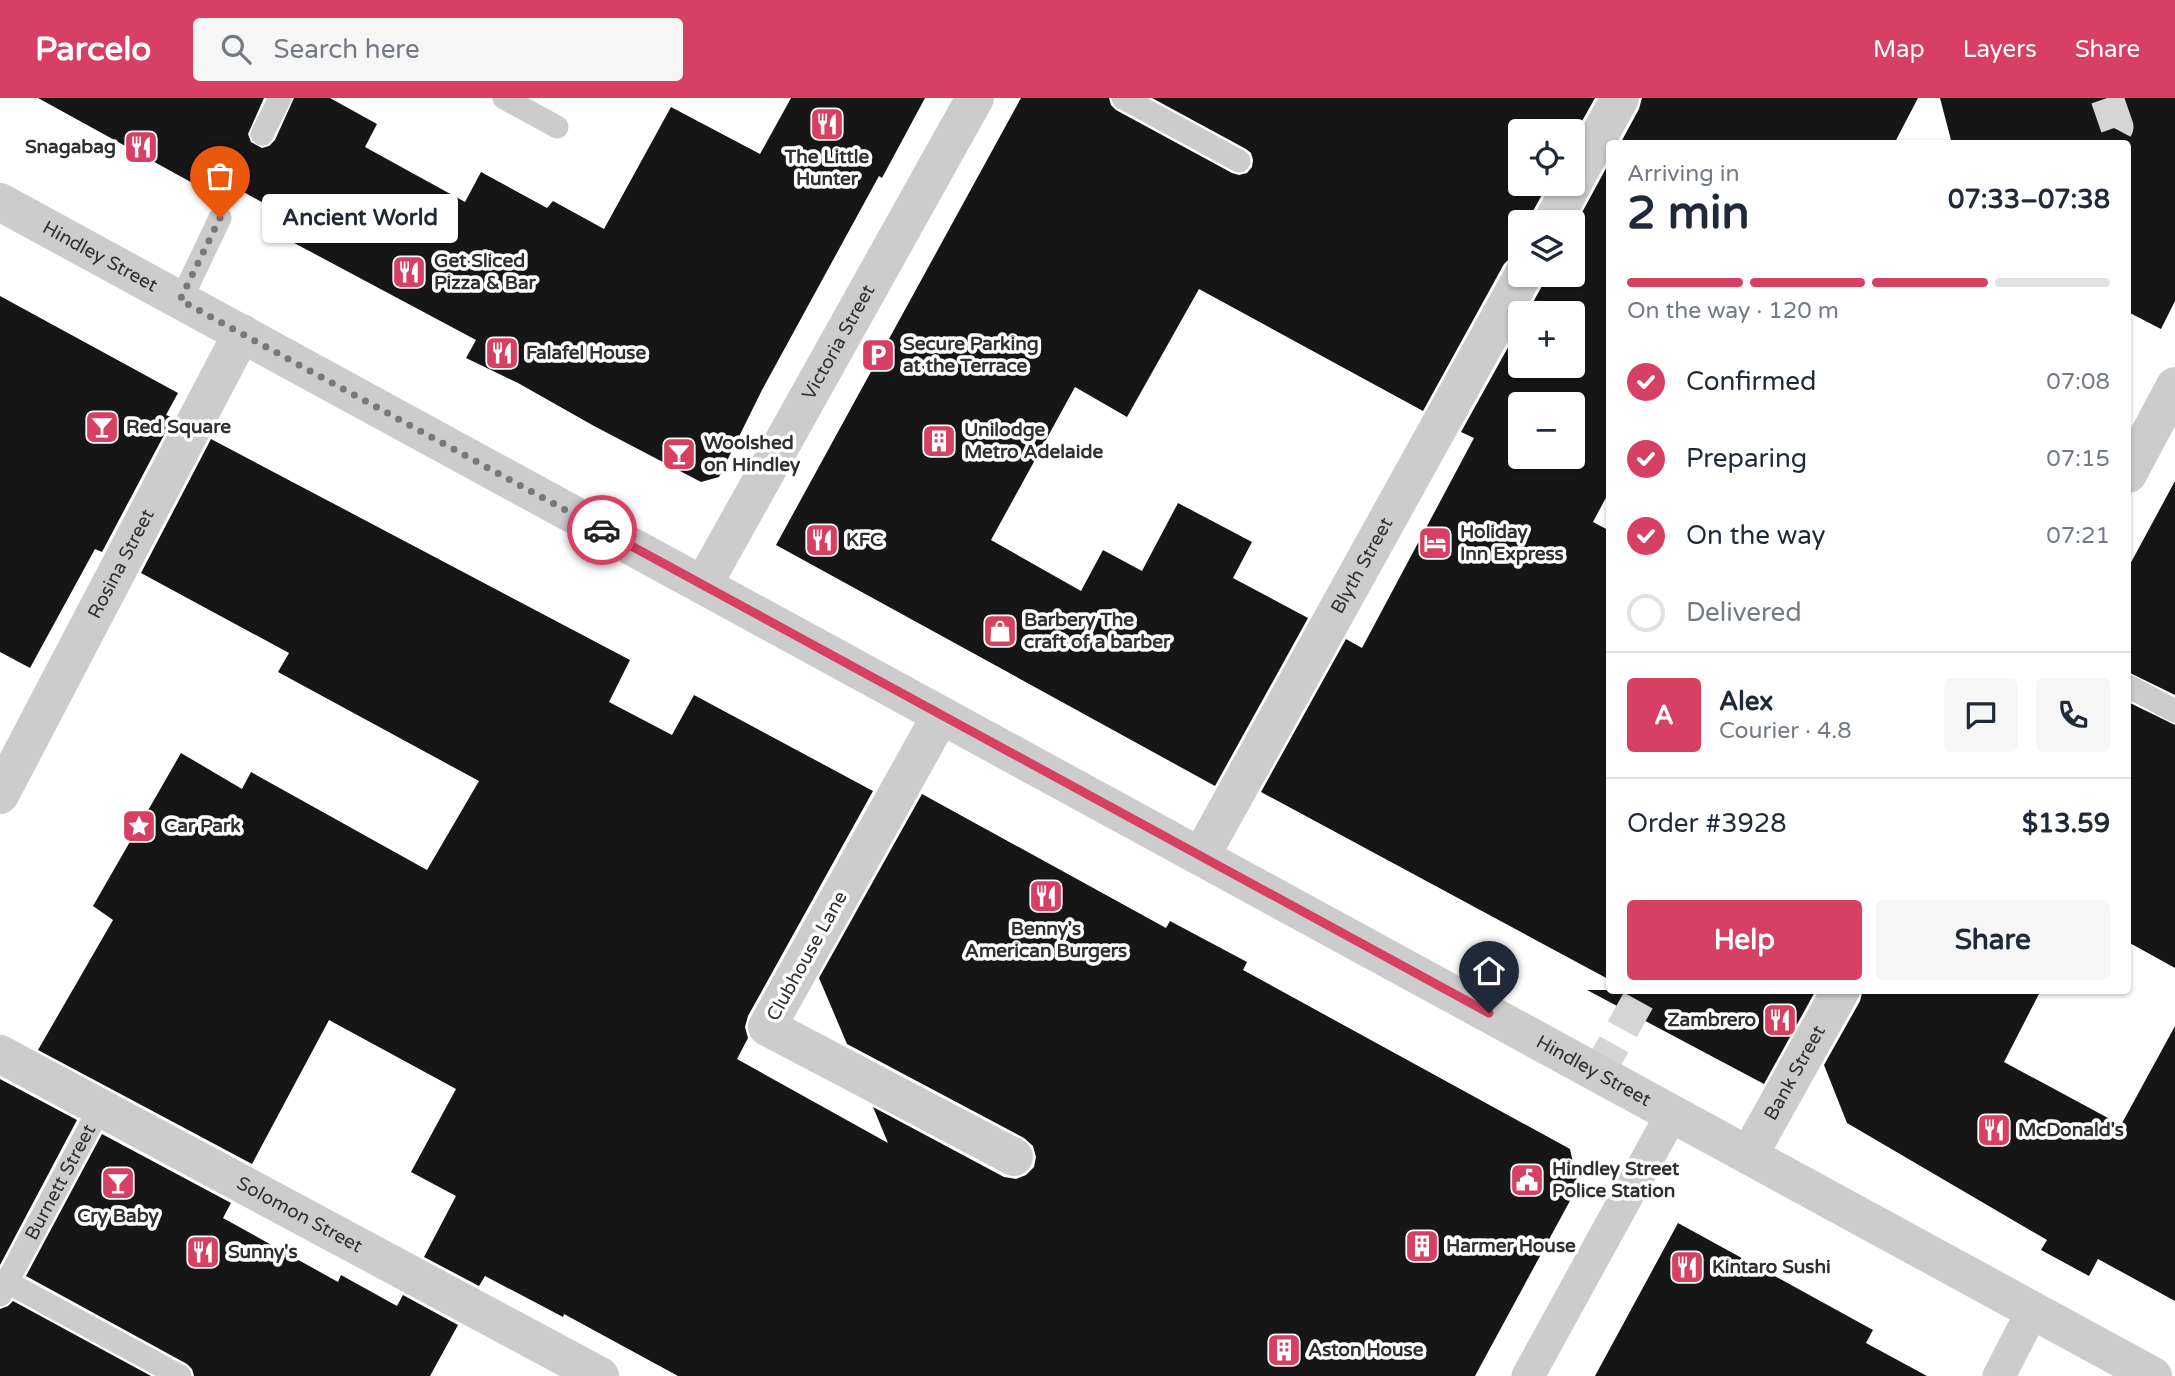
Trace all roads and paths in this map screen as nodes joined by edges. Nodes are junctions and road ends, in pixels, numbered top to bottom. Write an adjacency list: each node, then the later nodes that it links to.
1 (280, 98): 7 (lane)
2 (504, 98): 6 (lane)
3 (975, 98): 17 (street, Victoria Street)
4 (1123, 98): 8 (lane)
5 (1620, 98): 9 (street)
6 (557, 127)
7 (262, 134)
8 (1239, 161)
9 (1585, 162)
10 (0, 202): 13 (street, Hindley Street)
11 (220, 218): 13 (lane)
12 (1516, 287): 22 (street, Blyth Street)
13 (180, 300): 14 (street, Hindley Street)
14 (242, 333): 17 (street, Hindley Street); 21 (street, Rosina Street)
15 (2175, 386): 16 (street)
16 (2131, 468)
17 (703, 585): 20 (street, Hindley Street)
18 (2131, 689): 19 (lane)
19 (2175, 711)
20 (941, 715): 22 (street, Hindley Street); 28 (street, Clubhouse Lane)
21 (0, 795)
22 (1200, 856): 26 (street, Hindley Street)
23 (1839, 994): 27 (street, Bank Street)
24 (0, 1054): 25 (street, Solomon Street)
25 (100, 1108): 29 (lane, Burnett Street); 32 (street, Solomon Street)
26 (1672, 1114): 27 (street, Hindley Street); 33 (street)
27 (1749, 1155): 30 (street, Hindley Street)
28 (1014, 1157)
29 (3, 1288): 31 (lane)
30 (2033, 1310): 34 (street); 35 (street, Hindley Street)
31 (180, 1376)
32 (600, 1376)
33 (1528, 1376)
34 (1999, 1376)
35 (2153, 1376)

